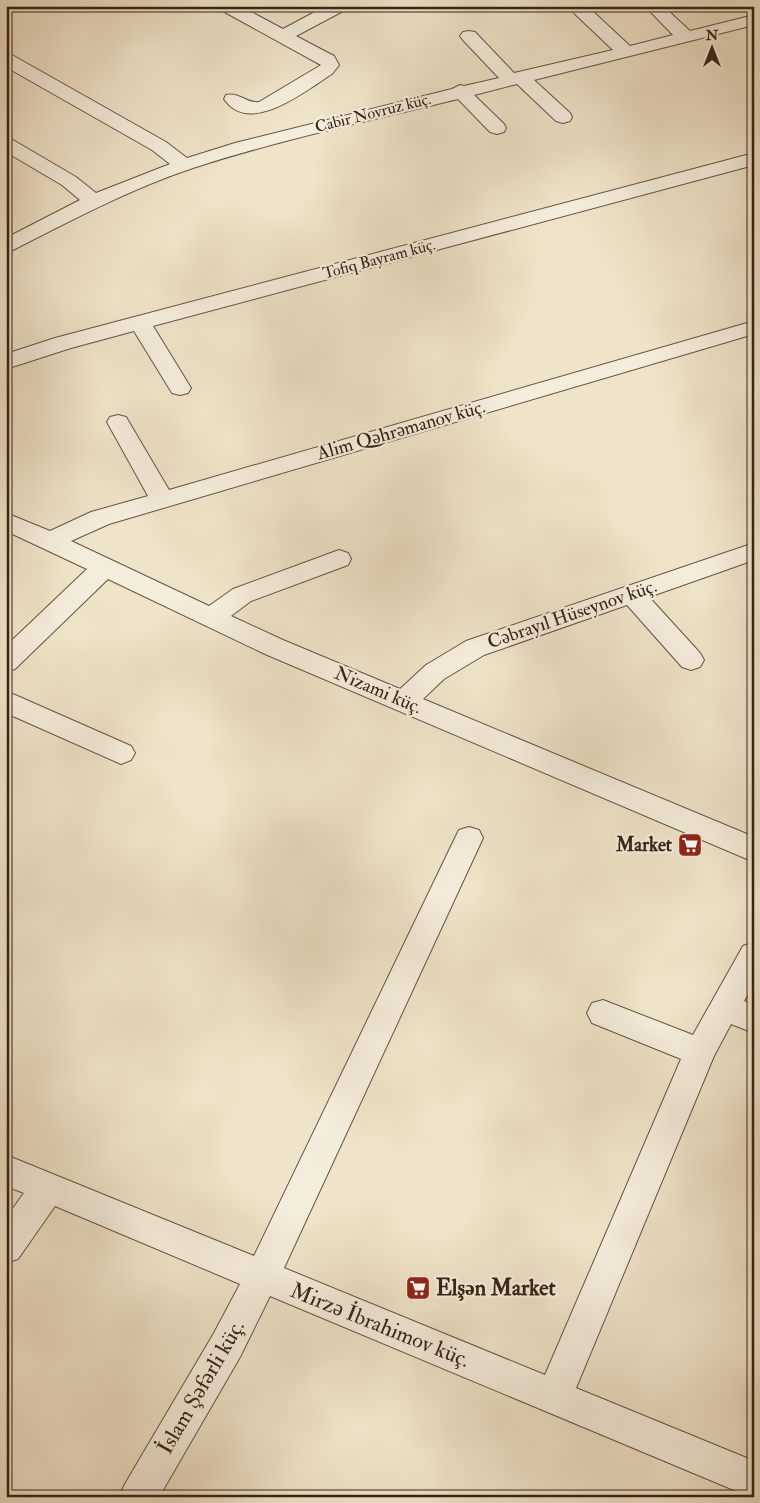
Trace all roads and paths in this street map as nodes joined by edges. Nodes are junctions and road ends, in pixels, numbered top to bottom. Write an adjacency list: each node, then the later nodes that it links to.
1 (227, 6): 7 (street)
2 (339, 6): 7 (street)
3 (652, 6): 9 (street)
4 (581, 10): 11 (street)
5 (754, 20): 6 (street, Cabir Novruz küç.)
6 (734, 25): 9 (street, Cabir Novruz küç.); 10 (street)
7 (283, 36): 15 (street)
8 (469, 36): 13 (street)
9 (685, 36): 11 (street, Cabir Novruz küç.)
10 (754, 40)
11 (624, 51): 13 (street, Cabir Novruz küç.)
12 (6, 60): 20 (street)
13 (515, 78): 14 (street, Cabir Novruz küç.); 16 (street)
14 (460, 92): 17 (street); 20 (street, Cabir Novruz küç.)
15 (233, 99)
16 (563, 117)
17 (498, 128)
18 (6, 144): 21 (street)
19 (754, 159): 23 (street, Tofiq Bayram küç.)
20 (184, 165): 21 (street, Cabir Novruz küç.)
21 (94, 201): 22 (street, Cabir Novruz küç.)
22 (6, 246)
23 (140, 322): 25 (street, Tofiq Bayram küç.); 26 (street)
24 (754, 327): 28 (street, Alim Qəhrəmanov küç.)
25 (6, 362)
26 (180, 388)
27 (118, 422): 28 (street)
28 (163, 500): 30 (street, Alim Qəhrəmanov küç.)
29 (6, 521): 30 (street, Nizami küç.)
30 (52, 541): 33 (street, Nizami küç.)
31 (754, 551): 34 (street, Cəbrayıl Hüseynov küç.)
32 (339, 559): 35 (street)
33 (105, 567): 35 (street, Nizami küç.); 37 (street)
34 (631, 593): 36 (street); 39 (street, Cəbrayıl Hüseynov küç.)
35 (211, 618): 39 (street, Nizami küç.)
36 (691, 660)
37 (6, 662)
38 (6, 701): 40 (street)
39 (404, 701): 42 (street, Nizami küç.)
40 (121, 753)
41 (469, 838): 51 (street, İslam Şəfərli küç.)
42 (754, 850)
43 (754, 955): 44 (street)
44 (724, 1006): 46 (street); 47 (street)
45 (603, 1012): 47 (street)
46 (754, 1020)
47 (700, 1052): 52 (street)
48 (6, 1170): 49 (street, Mirzə İbrahimov küç.)
49 (49, 1187): 50 (street); 51 (street, Mirzə İbrahimov küç.)
50 (6, 1247)
51 (262, 1277): 52 (street, Mirzə İbrahimov küç.); 54 (street, İslam Şəfərli küç.)
52 (554, 1396): 53 (street, Mirzə İbrahimov küç.)
53 (754, 1480)
54 (138, 1497)

